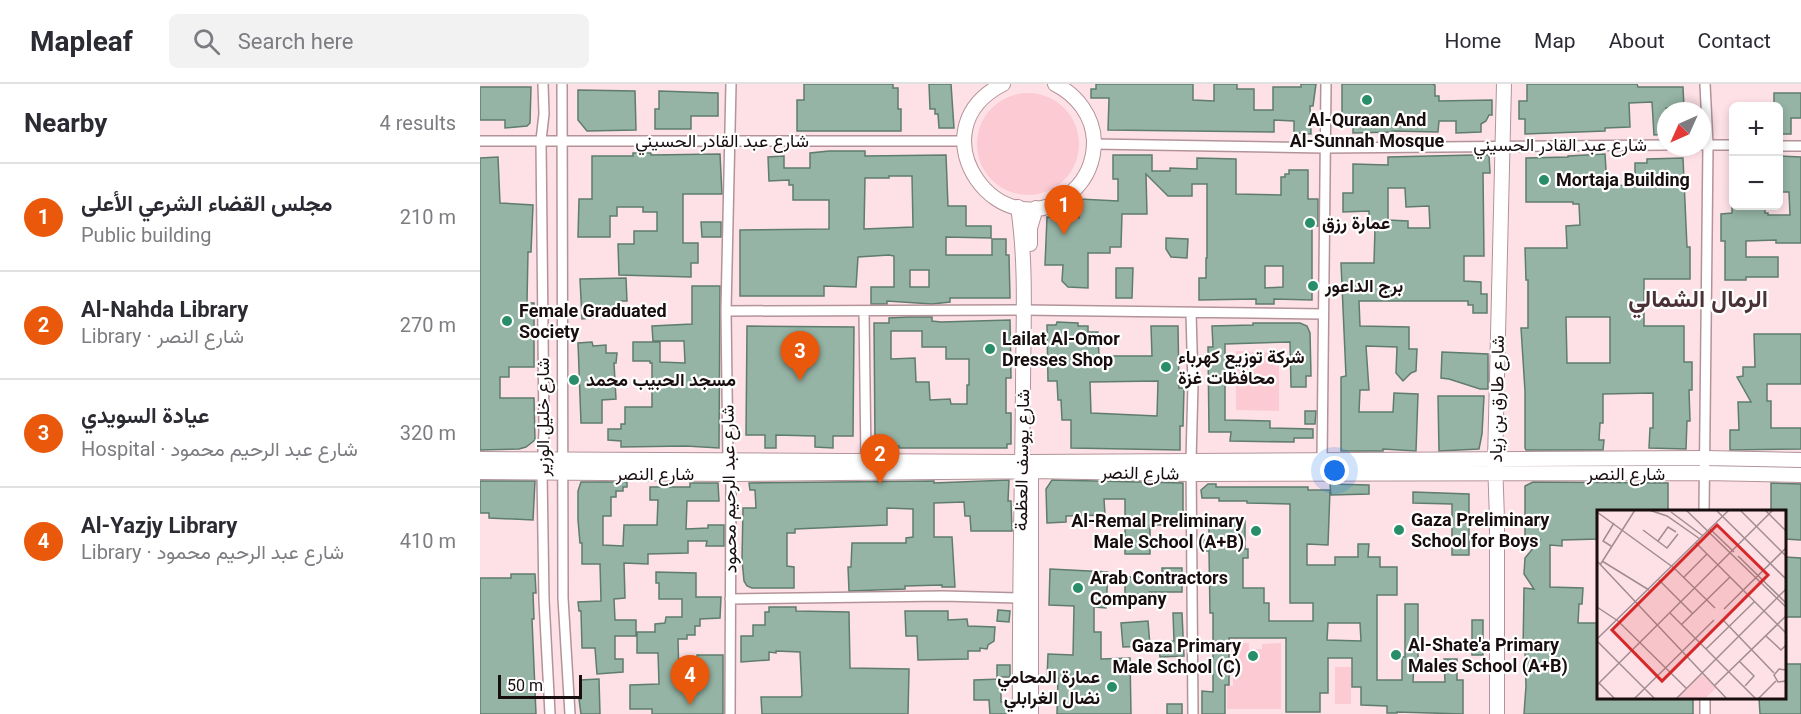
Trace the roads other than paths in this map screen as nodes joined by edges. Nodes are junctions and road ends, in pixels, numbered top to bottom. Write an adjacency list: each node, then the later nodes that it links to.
1 (543, 84): 10 (street, شارع خليل الوزير)
2 (562, 84): 12 (street, شارع خليل الوزير)
3 (731, 84): 13 (street, شارع عبد الرحيم محمود)
4 (1003, 84): 14 (main road)
5 (1055, 84): 15 (main road)
6 (1326, 84): 22 (street)
7 (1504, 84): 16 (main road, شارع طارق بن زياد)
8 (1705, 84): 9 (street)
9 (1705, 102)
10 (541, 140): 11 (street, شارع عبد القادر الحسيني); 12 (street, شارع عبد القادر الحسيني); 37 (street, شارع خليل الوزير)
11 (480, 141)
12 (562, 141): 13 (street, شارع عبد القادر الحسيني); 33 (street, شارع خليل الوزير)
13 (730, 141): 14 (street, شارع عبد القادر الحسيني); 26 (street, شارع عبد الرحيم محمود)
14 (965, 141): 24 (main road)
15 (1094, 144): 22 (street, شارع عبد القادر الحسيني); 25 (main road)
16 (1503, 145): 17 (street, شارع عبد القادر الحسيني); 22 (street, شارع عبد القادر الحسيني); 41 (main road, شارع طارق بن زياد)
17 (1657, 145)
18 (1711, 145): 19 (street)
19 (1729, 145)
20 (1783, 146): 21 (street)
21 (1801, 146)
22 (1324, 148): 30 (street)
23 (1705, 156): 31 (street)
24 (1018, 207): 25 (main road); 27 (main road, شارع يوسف العظمة)
25 (1035, 208): 27 (main road, شارع يوسف العظمة)
26 (726, 310): 28 (street); 39 (street, شارع عبد الرحيم محمود)
27 (1027, 310): 28 (street); 29 (street); 38 (main road, شارع يوسف العظمة)
28 (864, 311): 35 (street)
29 (1191, 312): 30 (street); 40 (street)
30 (1323, 314): 36 (street)
31 (1704, 458): 34 (main road, شارع النصر); 41 (main road, شارع النصر); 43 (street)
32 (480, 459): 37 (main road, شارع النصر)
33 (562, 459): 37 (main road, شارع النصر); 39 (main road, شارع النصر); 44 (street, شارع خليل الوزير)
34 (1801, 460)
35 (866, 461): 38 (main road, شارع النصر); 39 (main road, شارع النصر)
36 (1322, 461): 40 (main road, شارع النصر); 41 (main road, شارع النصر)
37 (543, 465): 42 (main road, شارع النصر); 44 (main road, شارع النصر); 49 (street, شارع خليل الوزير)
38 (1027, 466): 39 (main road, شارع النصر); 40 (main road, شارع النصر); 47 (main road, شارع يوسف العظمة); 53 (main road, شارع يوسف العظمة)
39 (730, 467): 44 (main road, شارع النصر); 48 (street, شارع عبد الرحيم محمود)
40 (1191, 467): 41 (main road, شارع النصر); 54 (street)
41 (1495, 468): 43 (main road, شارع النصر); 55 (main road, شارع طارق بن زياد)
42 (480, 472)
43 (1704, 473): 45 (main road, شارع النصر); 46 (street)
44 (563, 474): 50 (street, شارع خليل الوزير)
45 (1801, 475)
46 (1704, 510)
47 (1019, 598): 48 (street); 52 (main road, شارع يوسف العظمة)
48 (730, 599): 51 (street, شارع عبد الرحيم محمود)
49 (550, 714)
50 (570, 714)
51 (730, 714)
52 (1020, 714)
53 (1031, 714)
54 (1192, 714)
55 (1497, 714)

